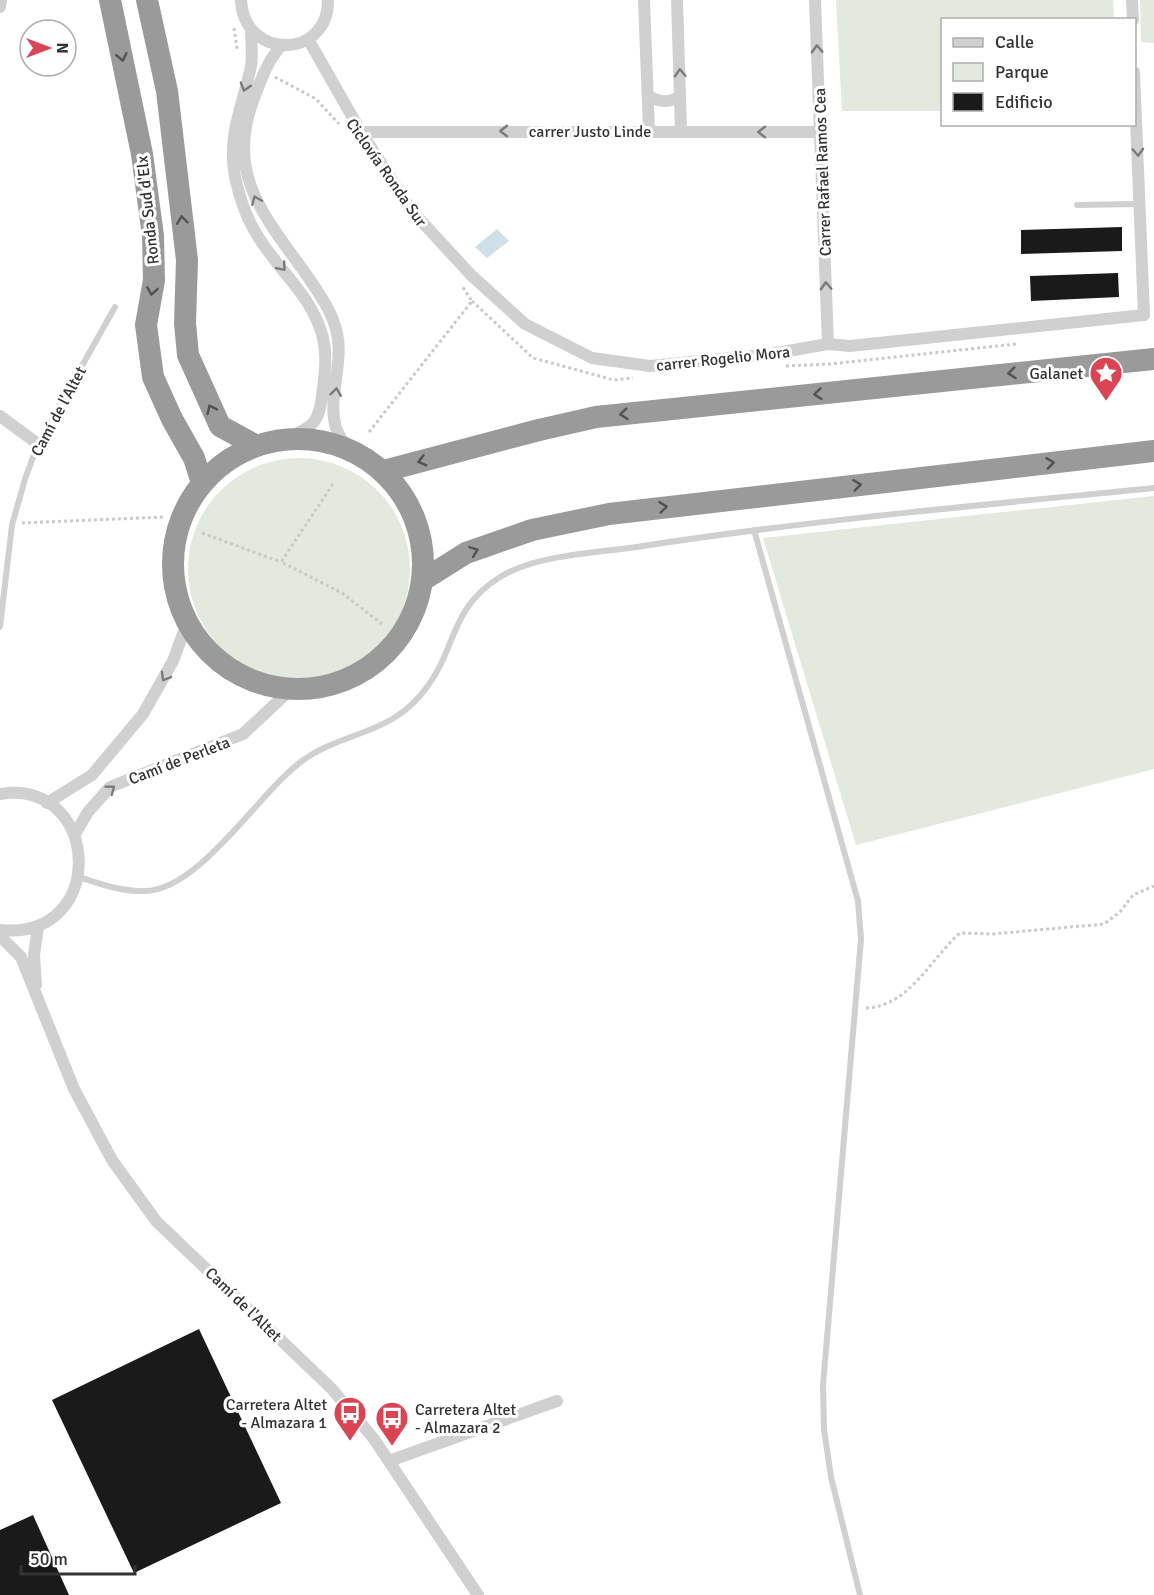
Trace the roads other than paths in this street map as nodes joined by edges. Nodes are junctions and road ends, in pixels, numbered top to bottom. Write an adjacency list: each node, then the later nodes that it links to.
1 (1, 0): 10 (street)
2 (110, 0): 34 (highway, Ronda Sud d'Elx, one-way to 34)
3 (147, 0): 30 (highway, Ronda Sud d'Elx, one-way to 3)
4 (241, 0): 12 (street)
5 (328, 0): 13 (street)
6 (644, 0): 15 (street)
7 (677, 0): 16 (street, one-way to 7)
8 (815, 0): 21 (street, Carrer Rafael Ramos Cea, one-way to 8)
9 (1132, 0): 11 (street)
10 (0, 7)
11 (1132, 18)
12 (251, 30): 14 (street); 28 (street, one-way to 28)
13 (308, 39): 14 (street); 20 (street, carrer Rogelio Mora)
14 (282, 45): 31 (street, one-way to 14)
15 (648, 95): 16 (street); 18 (street)
16 (680, 96): 19 (street)
17 (1136, 116): 22 (street, one-way to 22)
18 (649, 130): 19 (street, carrer Justo Linde); 20 (street, carrer Justo Linde, one-way to 20)
19 (681, 131): 21 (street, carrer Justo Linde, one-way to 19)
20 (361, 132): 25 (street, carrer Rogelio Mora)
21 (820, 132): 25 (street, Carrer Rafael Ramos Cea, one-way to 21)
22 (1140, 204): 23 (lane); 25 (street, carrer Rogelio Mora)
23 (1077, 205)
24 (115, 307): 29 (lane, Camí de l'Altet)
25 (828, 344)
26 (1154, 359): 33 (highway, one-way to 33)
27 (0, 416): 29 (street)
28 (286, 438): 30 (highway); 31 (highway)
29 (38, 444): 39 (lane, Camí de l'Altet)
30 (255, 445): 34 (highway)
31 (346, 448): 33 (highway)
32 (1154, 451): 37 (highway, one-way to 32)
33 (384, 471): 37 (highway)
34 (202, 483): 38 (highway)
35 (1154, 488): 36 (lane)
36 (754, 530): 44 (lane); 52 (lane)
37 (423, 580): 40 (highway)
38 (187, 623): 40 (highway); 42 (street, Camí de Perleta, one-way to 42)
39 (0, 627)
40 (290, 690): 43 (street, Camí de Perleta, one-way to 40)
41 (0, 795): 42 (street)
42 (47, 803): 43 (street)
43 (75, 834): 44 (street)
44 (79, 878): 45 (street)
45 (38, 927): 46 (street); 48 (street)
46 (0, 930)
47 (0, 936): 48 (street)
48 (38, 998): 50 (street, Camí de l'Altet)
49 (557, 1401): 50 (street)
50 (389, 1461): 51 (street, Camí de l'Altet)
51 (478, 1595)
52 (860, 1595)

